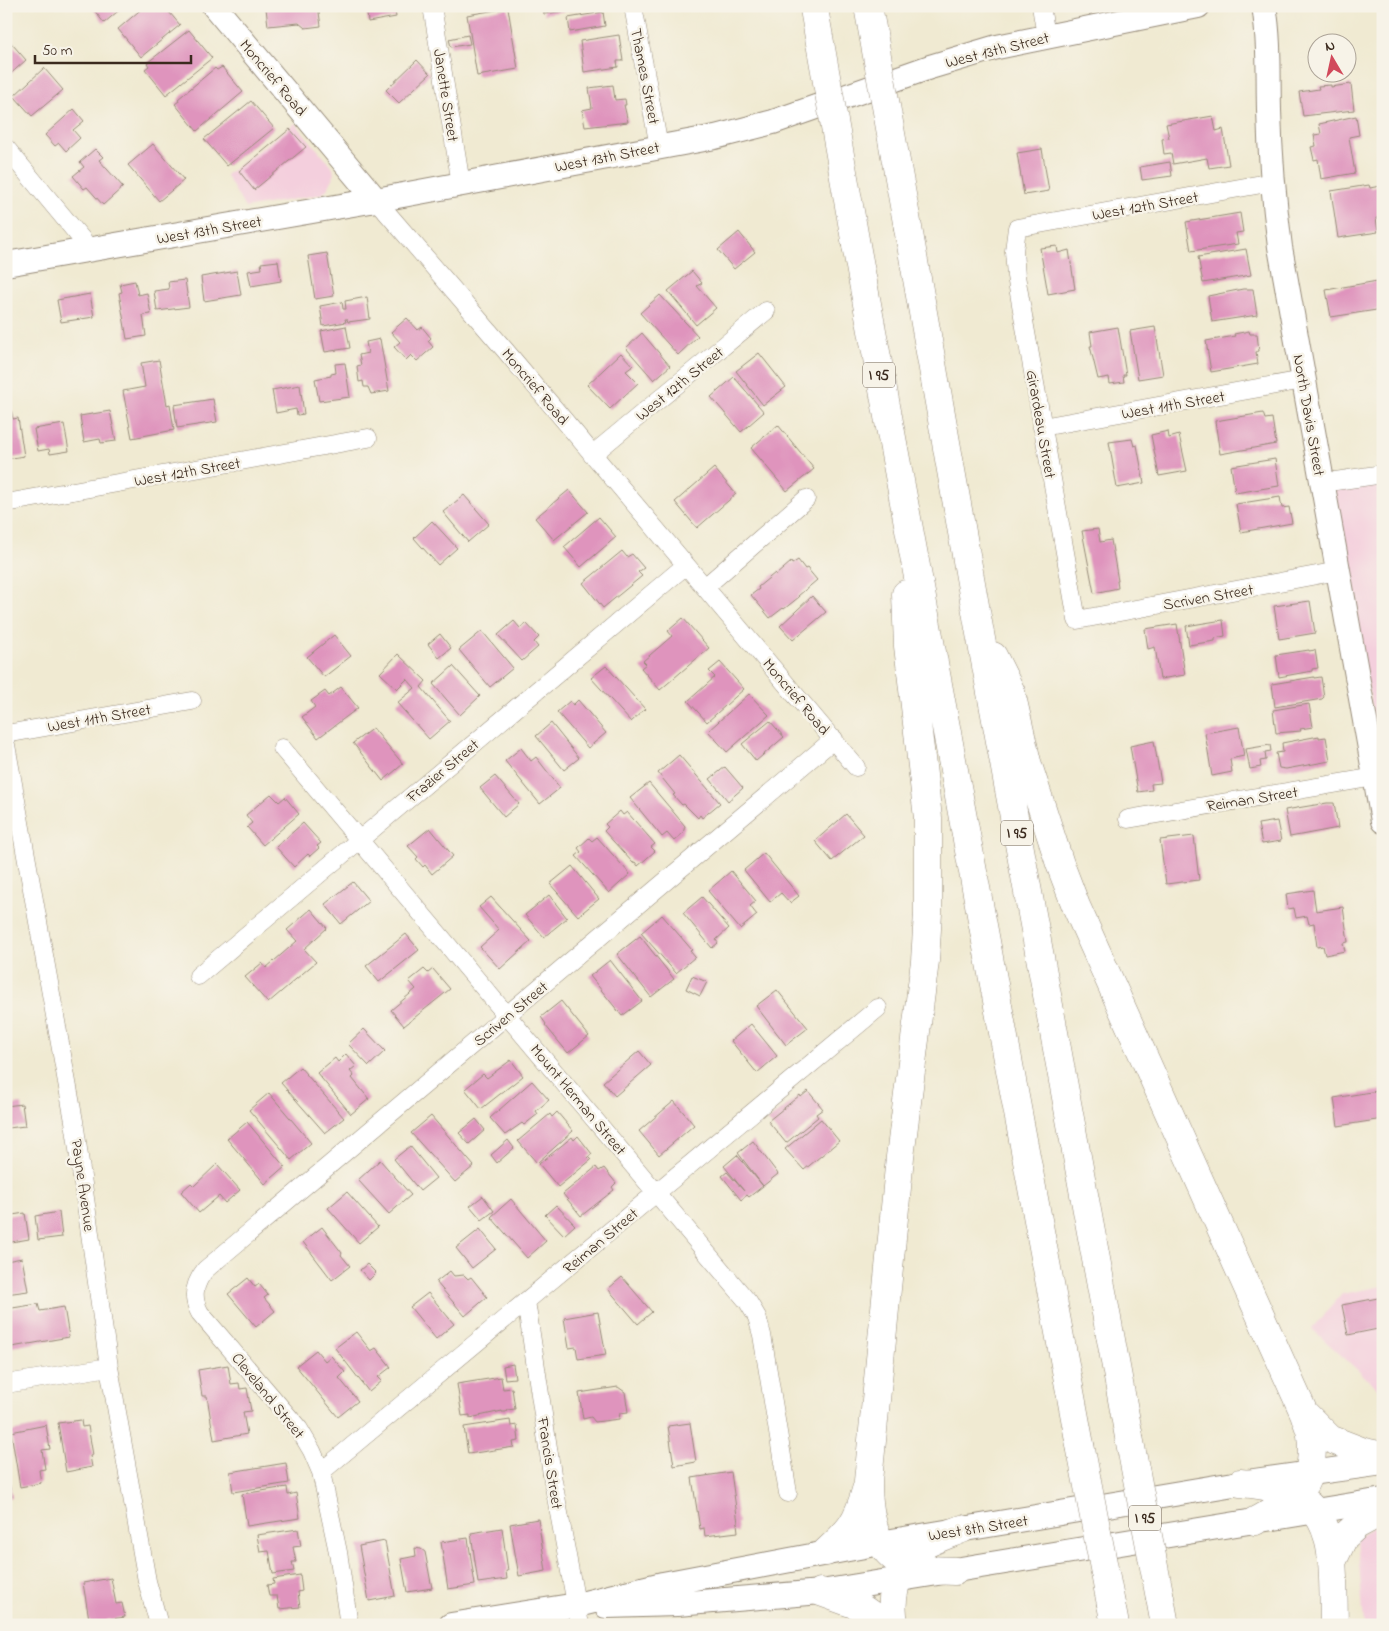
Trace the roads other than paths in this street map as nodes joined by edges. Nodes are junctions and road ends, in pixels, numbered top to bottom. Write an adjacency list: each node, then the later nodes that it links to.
1 (214, 6): 10 (street, Moncrief Road)
2 (231, 6): 10 (street)
3 (432, 6): 15 (street, Janette Street)
4 (633, 6): 12 (street, Thames Street)
5 (868, 6): 34 (highway, I 95, bridge)
6 (1041, 6): 11 (street)
7 (1198, 6): 11 (street, West 13th Street)
8 (1264, 6): 14 (street, North Davis Street)
9 (814, 8): 29 (highway, I 95, bridge)
10 (236, 32): 16 (street, Moncrief Road)
11 (1046, 36): 12 (street, West 13th Street)
12 (659, 147): 15 (street, West 13th Street)
13 (6, 148): 18 (street)
14 (1273, 182): 17 (street, West 12th Street); 21 (street, North Davis Street)
15 (461, 184): 16 (street, West 13th Street)
16 (376, 200): 18 (street, West 13th Street); 24 (street, Moncrief Road)
17 (1017, 228): 22 (street, Girardeau Street)
18 (90, 249): 19 (street, West 13th Street)
19 (6, 264)
20 (766, 311): 24 (street, West 12th Street)
21 (1303, 380): 22 (street, West 11th Street); 26 (street, North Davis Street)
22 (1042, 427): 33 (street, Girardeau Street)
23 (368, 438): 28 (street, West 12th Street)
24 (592, 454): 30 (street, Moncrief Road)
25 (1383, 474): 26 (street)
26 (1322, 483): 31 (street, North Davis Street)
27 (806, 498): 32 (street)
28 (6, 503)
29 (903, 505): 57 (highway); 71 (highway, I 95, bridge)
30 (686, 565): 32 (street, Moncrief Road); 44 (street, Frazier Street)
31 (1338, 571): 33 (street, Scriven Street); 41 (street, North Davis Street)
32 (704, 587): 37 (street, Moncrief Road)
33 (1077, 620)
34 (979, 628): 53 (highway); 78 (highway, I 95, bridge)
35 (192, 701): 36 (street, West 11th Street)
36 (6, 734)
37 (834, 739): 40 (street, Moncrief Road); 47 (street, Scriven Street)
38 (6, 745): 51 (street, Payne Avenue)
39 (282, 748): 44 (street, Mount Herman Street)
40 (856, 767)
41 (1375, 778): 42 (street, Reiman Street); 43 (street, North Davis Street)
42 (1128, 819)
43 (1383, 821)
44 (360, 840): 45 (street, Frazier Street); 47 (street, Mount Herman Street)
45 (198, 976)
46 (878, 1008): 48 (street, Reiman Street)
47 (508, 1015): 48 (street, Mount Herman Street); 49 (street, Scriven Street)
48 (656, 1192): 50 (street, Reiman Street); 59 (street, Mount Herman Street)
49 (194, 1292): 56 (street, Cleveland Street)
50 (526, 1302): 56 (street, Reiman Street); 72 (street, Francis Street)
51 (110, 1367): 52 (street); 73 (street, Payne Avenue)
52 (6, 1384)
53 (1304, 1413): 54 (highway); 60 (highway)
54 (1383, 1456)
55 (1383, 1463): 60 (street)
56 (321, 1472): 74 (street, Cleveland Street)
57 (868, 1482): 65 (highway); 66 (highway)
58 (1240, 1483): 60 (highway); 64 (street, West 8th Street)
59 (788, 1493)
60 (1307, 1493): 61 (street); 63 (highway); 67 (highway)
61 (1383, 1500)
62 (1383, 1511): 67 (highway)
63 (1255, 1521): 68 (street)
64 (962, 1530): 65 (street, West 8th Street); 69 (highway)
65 (880, 1543): 66 (street, West 8th Street); 69 (highway)
66 (826, 1552): 72 (street, West 8th Street)
67 (1332, 1560): 79 (highway)
68 (955, 1571): 69 (highway)
69 (900, 1572): 70 (street, West 8th Street); 77 (highway)
70 (821, 1592): 72 (street, West 8th Street); 76 (highway)
71 (1113, 1614)
72 (578, 1615): 75 (street, West 8th Street)
73 (158, 1625)
74 (349, 1625)
75 (452, 1625)
76 (886, 1625)
77 (895, 1625)
78 (1165, 1625)
79 (1334, 1625)

